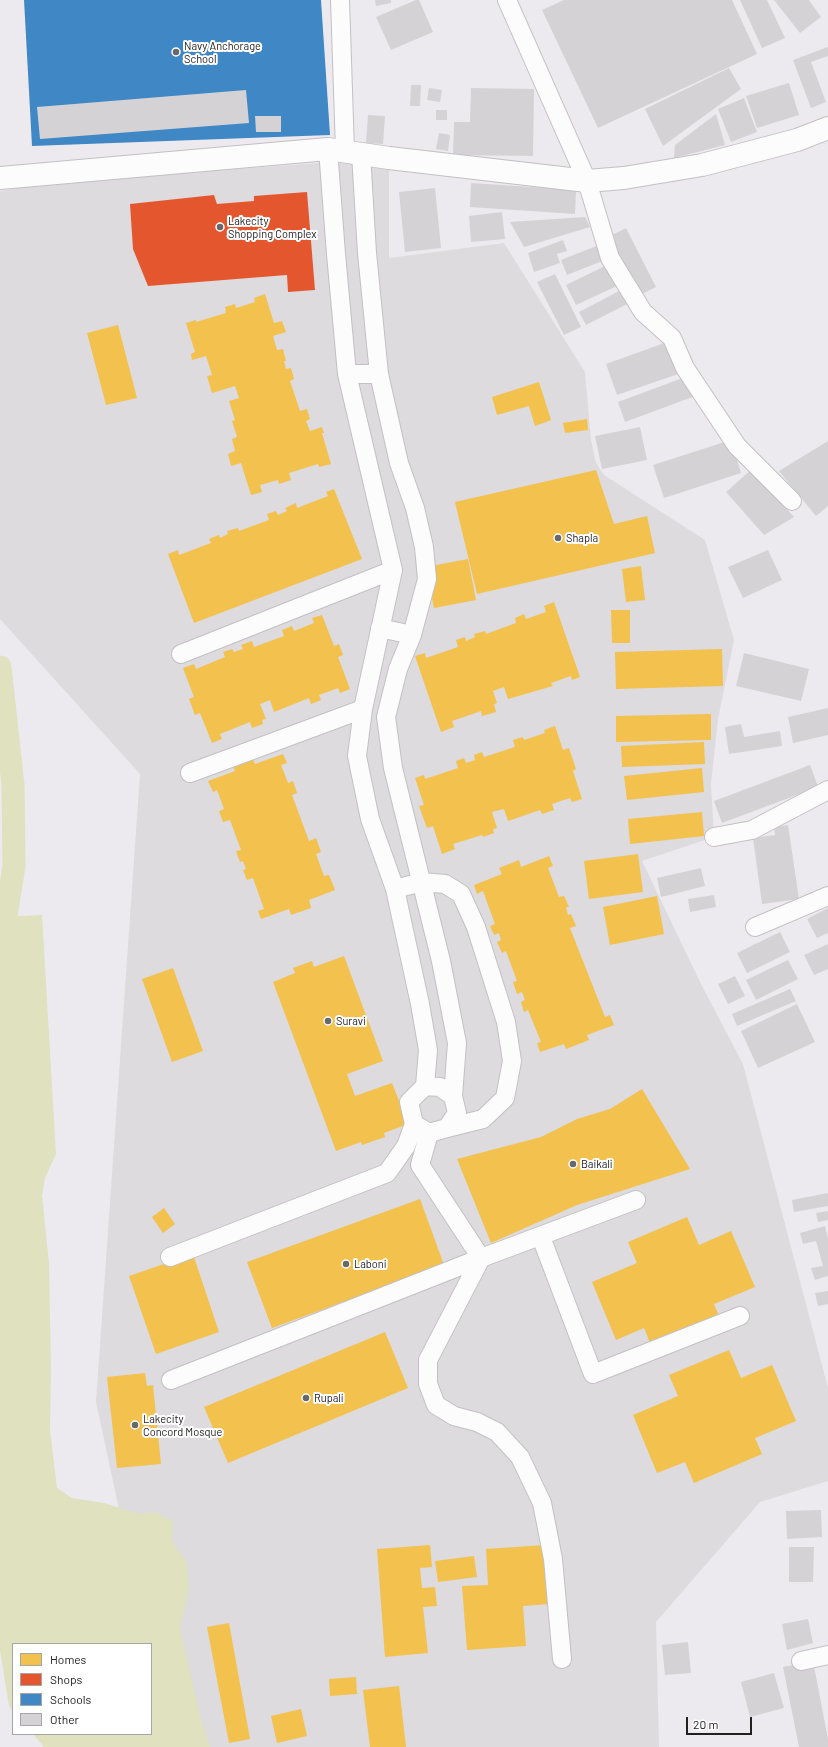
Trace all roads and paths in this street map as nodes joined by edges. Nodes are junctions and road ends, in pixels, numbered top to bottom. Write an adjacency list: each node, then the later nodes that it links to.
1 (340, 0): 4 (street)
2 (507, 0): 6 (street)
3 (828, 128): 6 (street)
4 (345, 152): 5 (street); 6 (street); 7 (street); 8 (street)
5 (0, 178)
6 (587, 181): 11 (street)
7 (348, 374): 8 (street); 10 (street)
8 (379, 374): 9 (street)
9 (399, 463): 10 (street); 14 (street)
10 (370, 472): 12 (street)
11 (792, 501)
12 (393, 570): 13 (street); 15 (street)
13 (380, 628): 14 (street); 16 (street)
14 (412, 635): 20 (street)
15 (181, 654)
16 (363, 709): 17 (street); 21 (street)
17 (190, 773)
18 (828, 790): 19 (street)
19 (714, 837)
20 (422, 882): 21 (street); 25 (street); 27 (street)
21 (395, 889): 24 (street)
22 (828, 896): 23 (street)
23 (755, 928)
24 (425, 1086): 25 (street); 26 (street)
25 (453, 1096): 27 (street)
26 (414, 1124): 28 (street); 31 (street)
27 (447, 1128): 28 (street)
28 (430, 1133): 32 (street)
29 (636, 1200): 30 (street)
30 (541, 1237): 32 (street); 33 (street)
31 (170, 1257)
32 (481, 1258): 34 (street); 36 (street)
33 (740, 1316)
34 (171, 1380)
35 (828, 1655): 37 (street)
36 (562, 1659)
37 (801, 1660)

